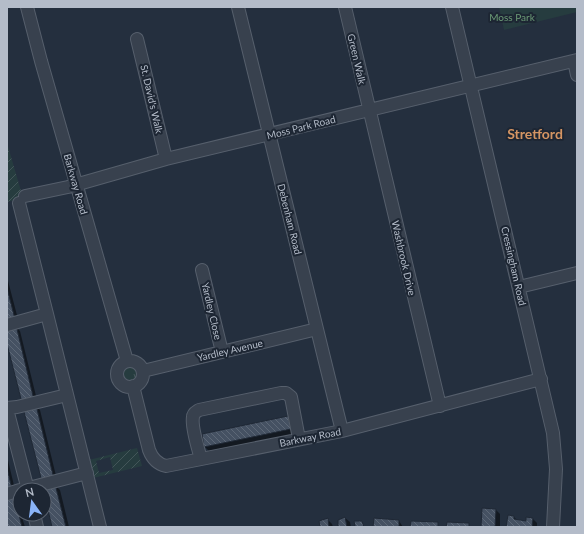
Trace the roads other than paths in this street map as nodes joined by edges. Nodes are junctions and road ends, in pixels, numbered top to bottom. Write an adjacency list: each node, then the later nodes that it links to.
1 (27, 7): 12 (street, Barkway Road)
2 (238, 7): 10 (street, Debenham Road)
3 (345, 7): 9 (street, Green Walk)
4 (452, 7): 8 (street, Cressingham Road)
5 (137, 39): 11 (street, St. David's Walk)
6 (575, 61): 7 (street); 8 (street, Moss Park Road)
7 (577, 75)
8 (472, 86): 9 (street, Moss Park Road); 15 (street, Cressingham Road)
9 (369, 110): 10 (street, Moss Park Road); 25 (street, Washbrook Drive)
10 (270, 135): 11 (street, Moss Park Road); 18 (street, Debenham Road)
11 (166, 159): 12 (street, Moss Park Road)
12 (76, 184): 16 (street, Moss Park Road); 20 (street, Barkway Road)
13 (202, 270): 19 (street, Yardley Close)
14 (577, 273): 15 (street)
15 (519, 286): 22 (street, Cressingham Road)
16 (46, 314): 17 (street); 24 (street)
17 (7, 325)
18 (317, 329): 19 (street, Yardley Avenue); 27 (street, Debenham Road)
19 (222, 352): 21 (street, Yardley Avenue)
20 (127, 361): 21 (street); 23 (street)
21 (143, 371): 23 (street)
22 (541, 380): 25 (street, Barkway Road); 34 (street, Cressingham Road)
23 (133, 386): 29 (street, Barkway Road)
24 (67, 395): 26 (street); 30 (street)
25 (440, 406): 27 (street, Barkway Road)
26 (7, 408): 31 (street)
27 (342, 431): 28 (street, Barkway Road)
28 (299, 439): 29 (street, Barkway Road); 29 (street)
29 (201, 459)
30 (87, 473): 32 (street); 33 (street)
31 (22, 482)
32 (52, 482)
33 (100, 527)
34 (553, 527)

